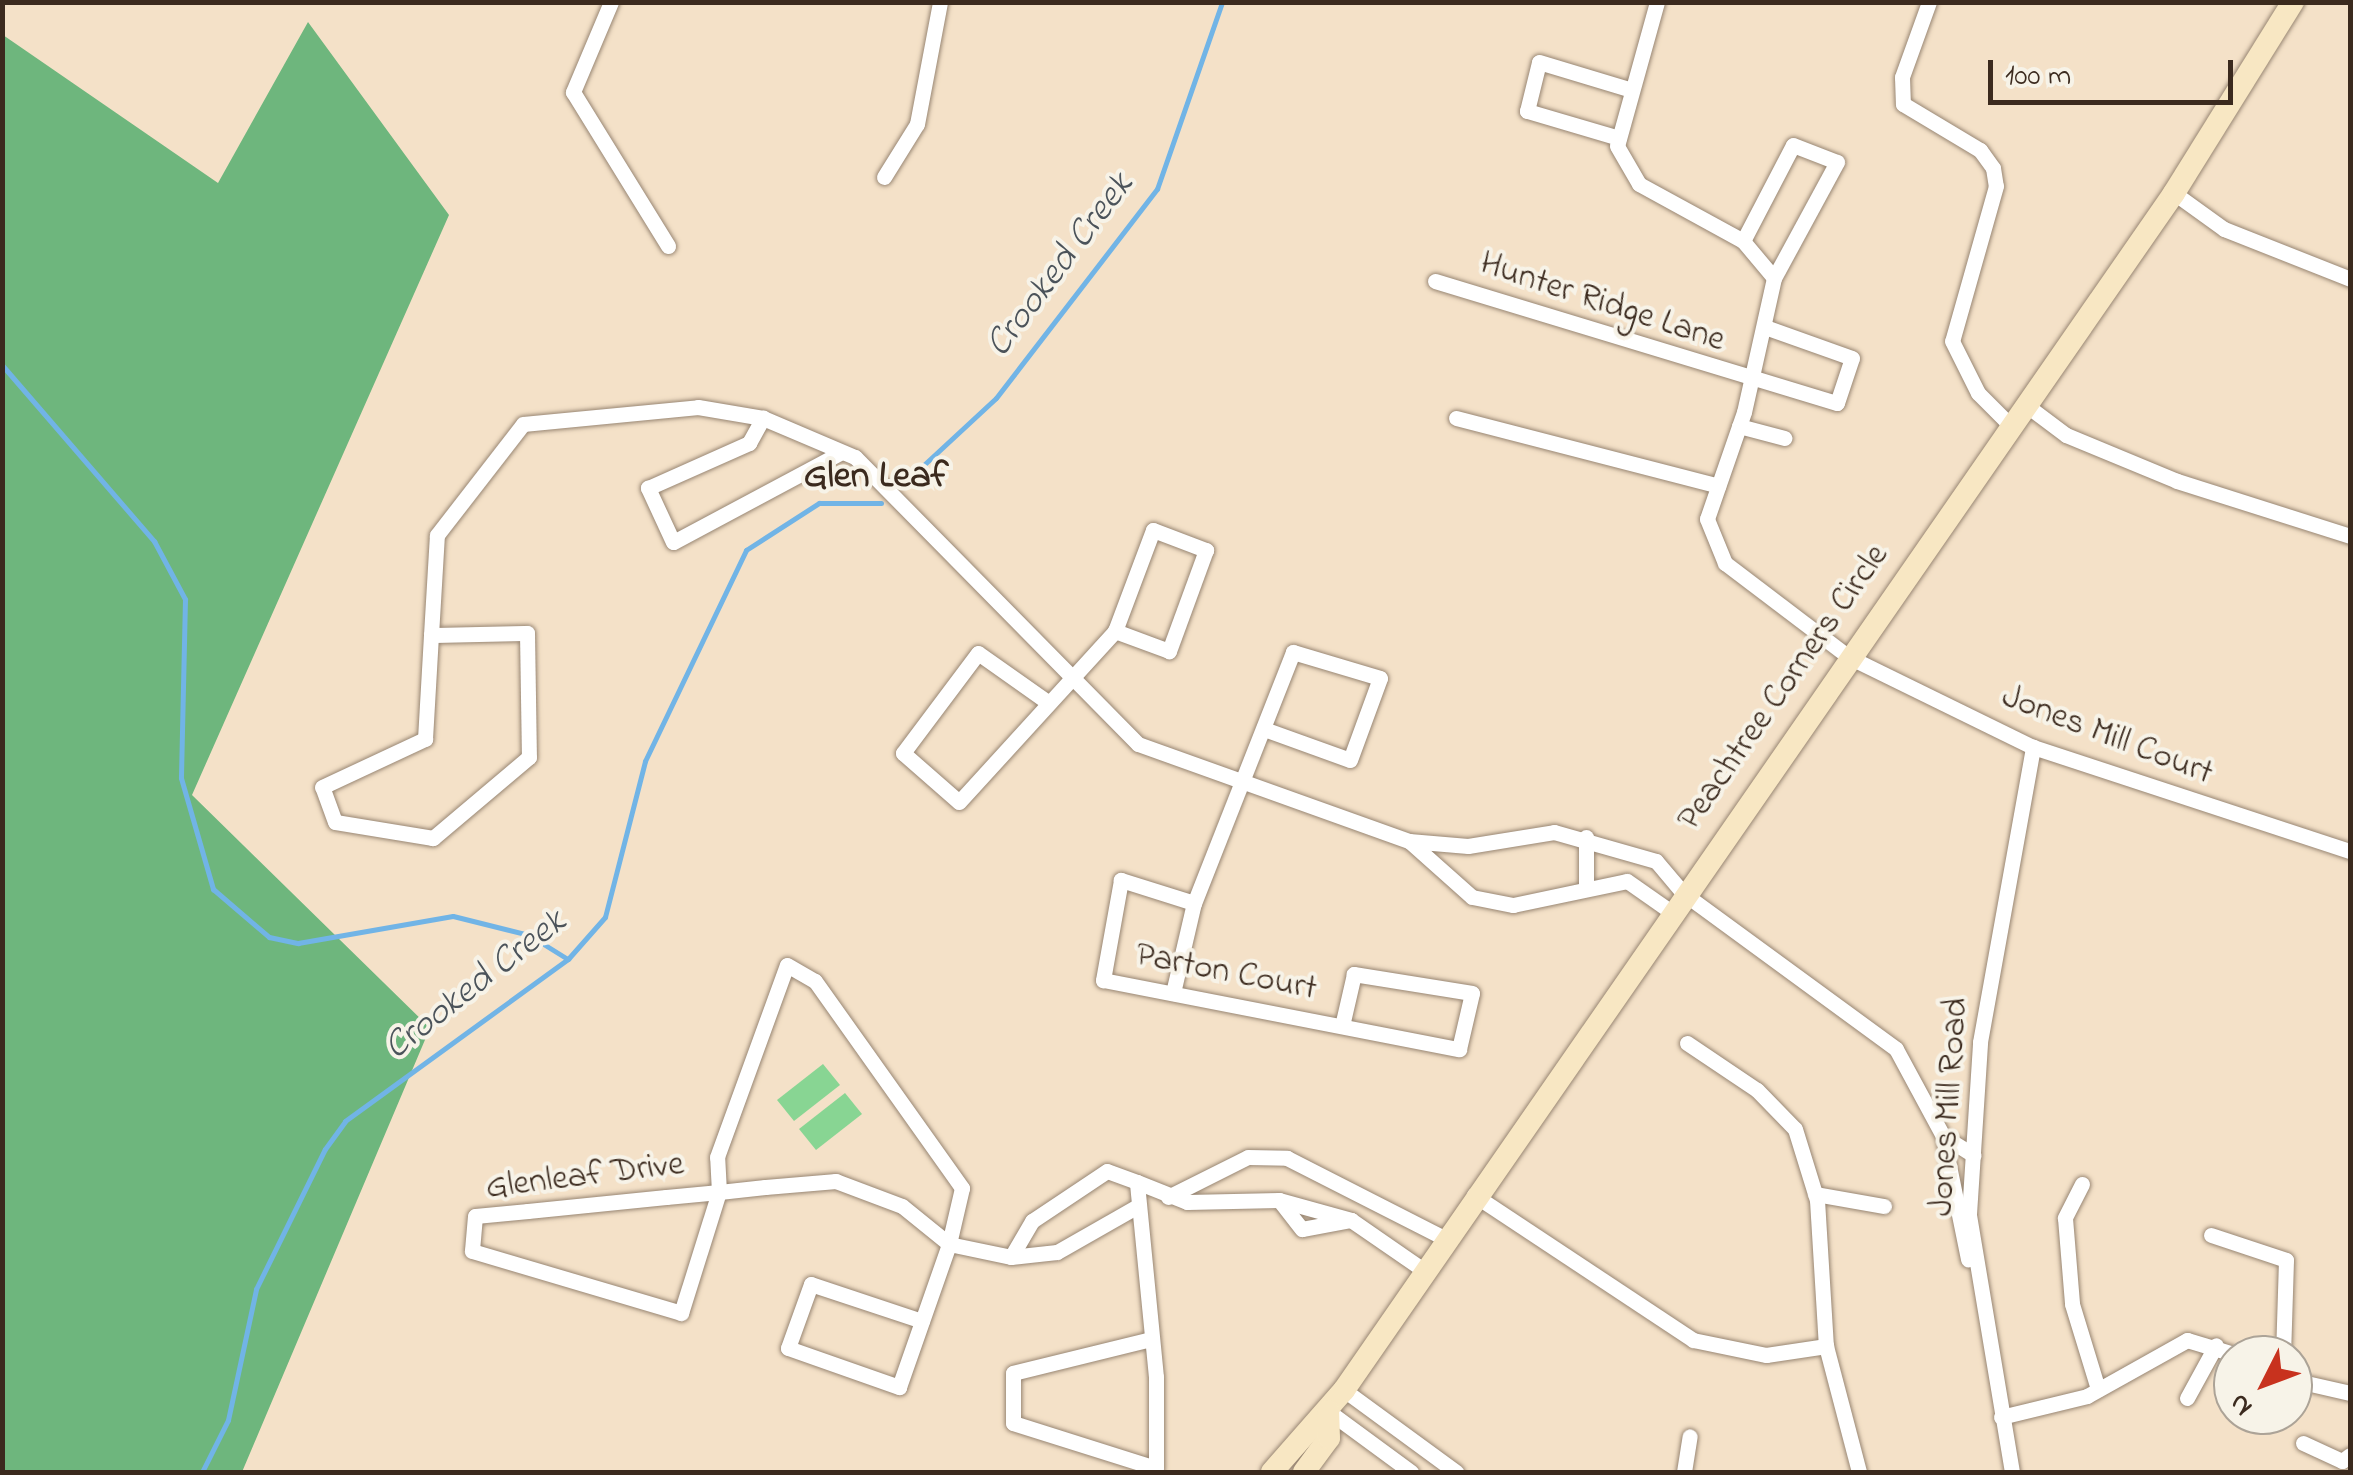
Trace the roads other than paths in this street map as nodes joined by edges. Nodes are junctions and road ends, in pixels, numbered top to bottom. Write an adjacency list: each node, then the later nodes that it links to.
1 (611, 2): 11 (street)
2 (940, 2): 8 (street)
3 (1656, 2): 6 (street)
4 (1930, 2): 21 (street)
5 (2293, 2): 9 (street, Peachtree Corners Circle)
6 (1632, 90): 7 (street); 7 (street)
7 (1620, 138): 10 (street)
8 (884, 177)
9 (2174, 194): 13 (street); 17 (street, Peachtree Corners Circle)
10 (1742, 242): 12 (street); 12 (street, Hunter Ridge Lane)
11 (668, 246)
12 (1774, 278): 15 (street, Hunter Ridge Lane)
13 (2350, 280)
14 (1434, 281): 16 (street, Hunter Ridge Lane)
15 (1765, 327): 16 (street, Hunter Ridge Lane); 16 (street, Hunter Ridge Lane)
16 (1751, 382): 20 (street, Hunter Ridge Lane)
17 (2026, 405): 21 (street, Peachtree Corners Circle); 25 (street)
18 (763, 418): 23 (street); 23 (street); 27 (street)
19 (1456, 418): 24 (street)
20 (1739, 426): 22 (street); 24 (street, Hunter Ridge Lane)
21 (2011, 426): 28 (street, Peachtree Corners Circle)
22 (1784, 438)
23 (840, 453): 29 (street)
24 (1718, 486): 28 (street, Hunter Ridge Lane)
25 (2350, 536)
26 (1115, 631): 26 (street); 29 (street)
27 (431, 635): 27 (street)
28 (1850, 657): 32 (street, Jones Mill Court); 38 (street, Peachtree Corners Circle)
29 (1067, 675): 30 (street); 33 (street)
30 (1046, 701): 30 (street)
31 (1264, 728): 31 (street, Parton Court); 33 (street, Parton Court)
32 (2032, 747): 36 (street, Jones Mill Court); 44 (street, Jones Mill Road)
33 (1243, 787): 35 (street); 39 (street, Parton Court)
34 (1586, 837): 35 (street); 37 (street); 38 (street)
35 (1409, 841): 37 (street)
36 (2350, 850)
37 (1586, 886): 38 (street)
38 (1676, 902): 43 (street); 48 (street, Peachtree Corners Circle)
39 (1194, 904): 40 (street); 40 (street, Parton Court)
40 (1173, 993): 41 (street, Parton Court)
41 (1342, 1026): 41 (street, Parton Court)
42 (1687, 1042): 49 (street)
43 (1942, 1136): 44 (street); 60 (street)
44 (1974, 1156): 60 (street, Jones Mill Road)
45 (1137, 1182): 50 (street); 53 (street); 58 (street)
46 (2082, 1184): 68 (street)
47 (719, 1192): 47 (street, Glenleaf Drive); 57 (street, Glenleaf Drive); 57 (street, Glenleaf Drive)
48 (1474, 1194): 56 (street, Peachtree Corners Circle); 65 (street)
49 (1815, 1194): 52 (street); 65 (street)
50 (1168, 1197): 51 (street); 56 (street)
51 (1279, 1200): 54 (street); 54 (street)
52 (1884, 1206)
53 (1134, 1208): 58 (street, Glenleaf Drive); 63 (street)
54 (1351, 1220): 59 (street)
55 (2212, 1235): 62 (street)
56 (1444, 1238): 59 (street, Peachtree Corners Circle)
57 (950, 1244): 58 (street, Glenleaf Drive); 61 (street, Glenleaf Drive)
58 (1010, 1257)
59 (1422, 1269): 69 (street, Peachtree Corners Circle)
60 (1973, 1270): 73 (street, Jones Mill Road)
61 (922, 1322): 61 (street, Glenleaf Drive)
62 (2283, 1335)
63 (1151, 1339): 63 (street)
64 (2213, 1344): 68 (street)
65 (1826, 1346): 82 (street)
66 (2213, 1350): 71 (street)
67 (2313, 1385): 70 (street)
68 (2098, 1389): 73 (street)
69 (1344, 1390): 72 (street, Peachtree Corners Circle); 80 (street)
70 (2350, 1393)
71 (2187, 1398)
72 (1328, 1411): 77 (street, Peachtree Corners Circle); 78 (street, Peachtree Corners Circle); 79 (street)
73 (2001, 1417): 83 (street, Jones Mill Road)
74 (1690, 1436): 81 (street)
75 (2302, 1443): 76 (street)
76 (2350, 1454)
77 (1272, 1472)
78 (1304, 1472)
79 (1411, 1472)
80 (1456, 1472)
81 (1684, 1472)
82 (1859, 1472)
83 (2012, 1472)

